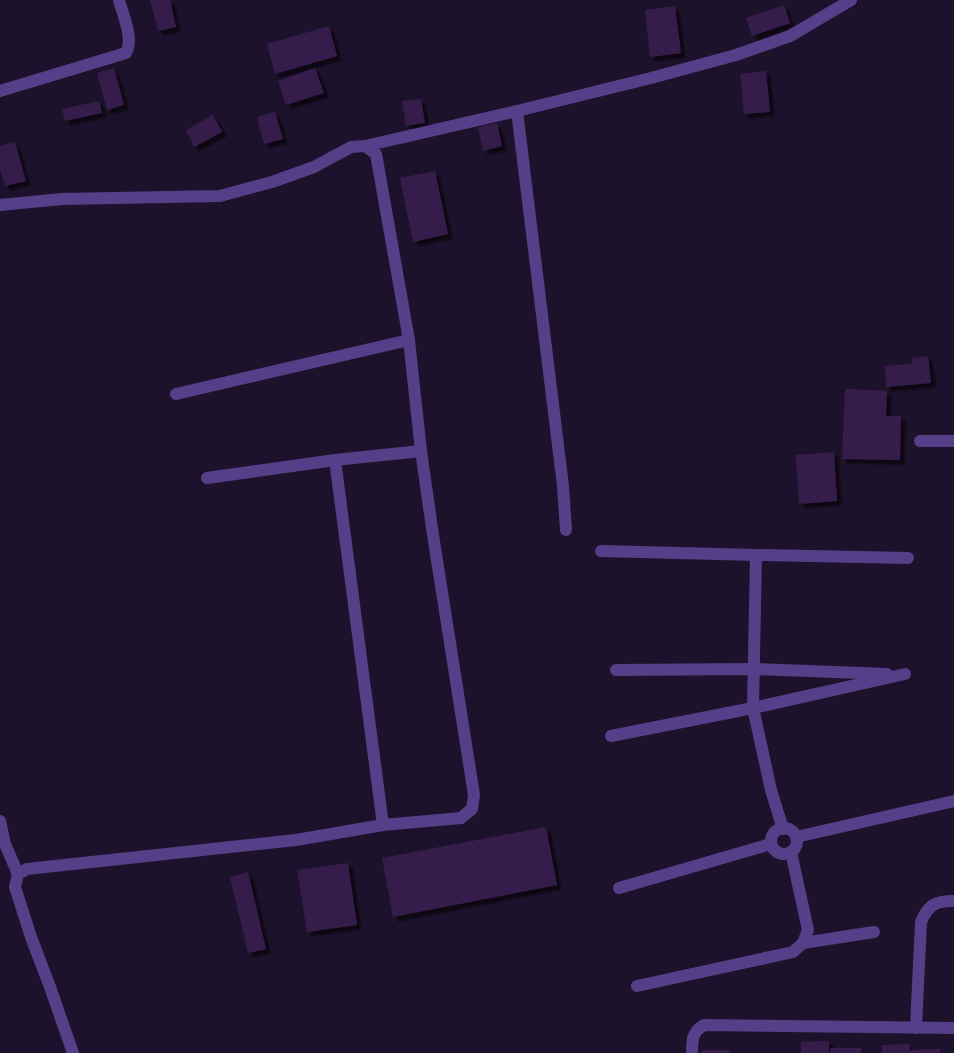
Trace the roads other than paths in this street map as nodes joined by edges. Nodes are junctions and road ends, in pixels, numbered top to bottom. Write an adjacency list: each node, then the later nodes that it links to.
1 (118, 0): 3 (street)
2 (851, 0): 4 (street)
3 (0, 91)
4 (518, 111): 5 (street); 14 (street)
5 (365, 146): 6 (street); 7 (street)
6 (0, 205)
7 (409, 340): 8 (street); 11 (street)
8 (176, 394)
9 (920, 441): 10 (street)
10 (954, 441)
11 (421, 451): 12 (street); 24 (street)
12 (335, 460): 13 (street); 24 (street)
13 (208, 478)
14 (566, 530)
15 (601, 551): 16 (street)
16 (756, 555): 17 (street); 18 (street)
17 (908, 558)
18 (754, 669): 19 (street); 20 (street); 20 (street)
19 (616, 670)
20 (753, 708): 21 (street); 25 (street)
21 (611, 736)
22 (954, 801): 26 (street)
23 (0, 821): 29 (street)
24 (383, 825): 29 (street)
25 (782, 828): 26 (street); 27 (street)
26 (796, 837): 28 (street)
27 (771, 844): 28 (street); 30 (street)
28 (791, 852): 33 (street)
29 (18, 874): 37 (street)
30 (620, 888)
31 (954, 901): 35 (street)
32 (874, 932): 33 (street)
33 (803, 943): 34 (street)
34 (637, 986)
35 (916, 1028): 36 (street); 38 (street)
36 (954, 1028)
37 (73, 1053)
38 (692, 1053)

